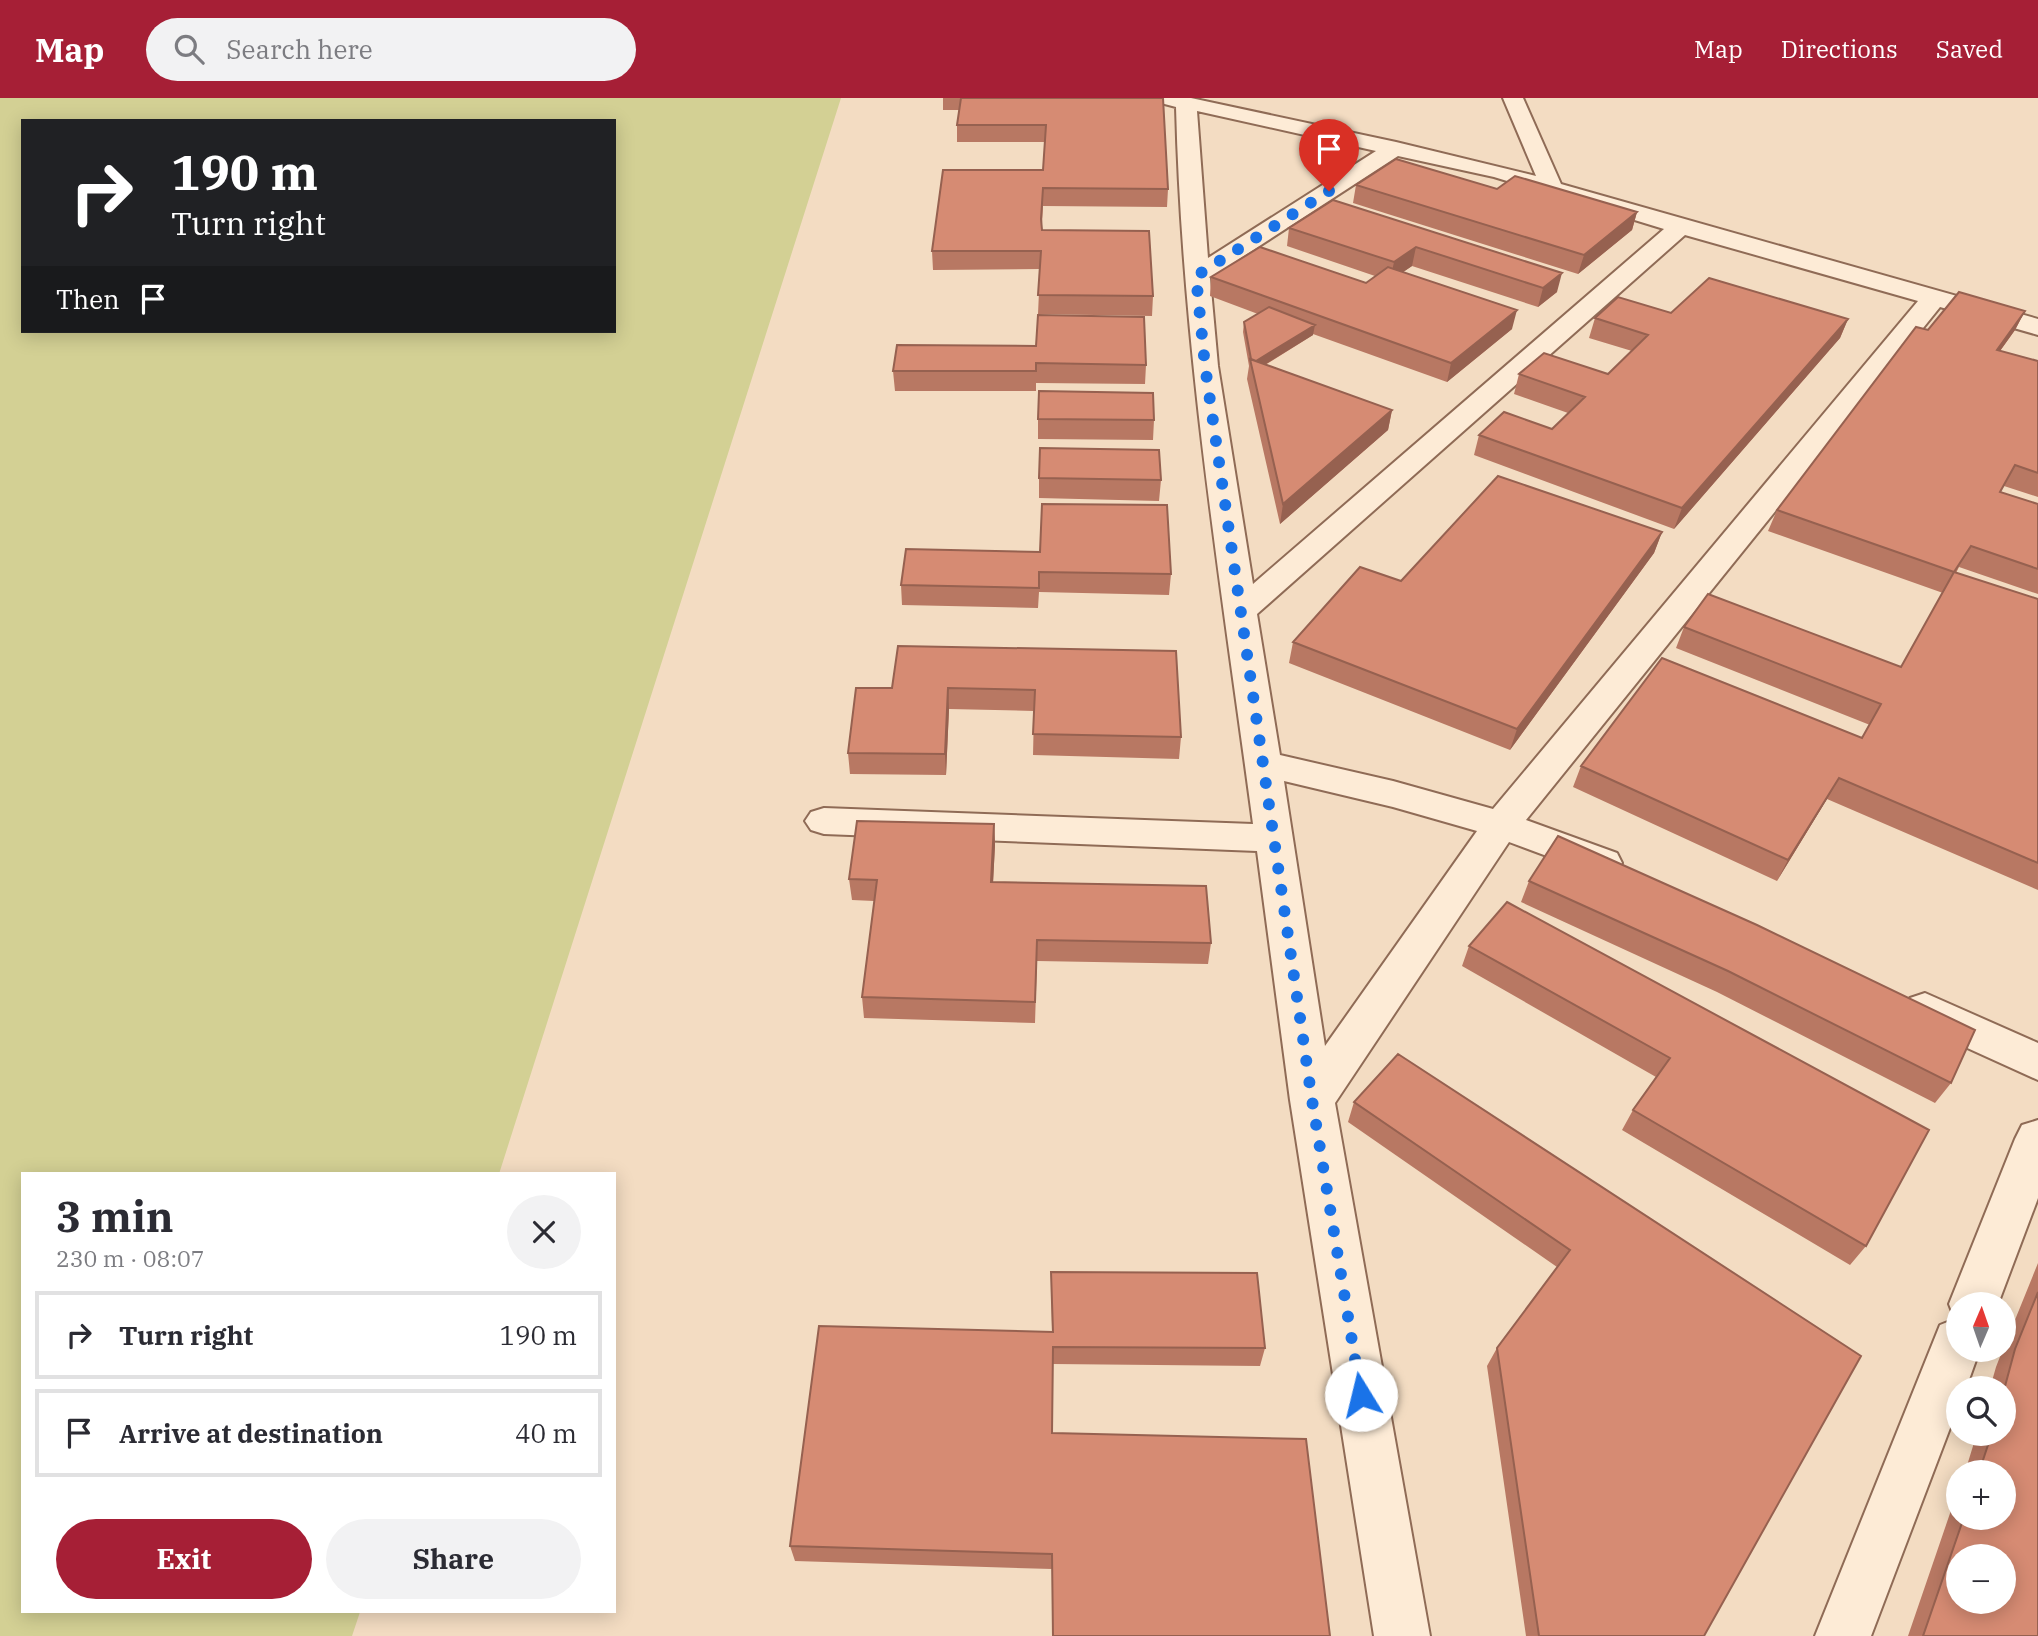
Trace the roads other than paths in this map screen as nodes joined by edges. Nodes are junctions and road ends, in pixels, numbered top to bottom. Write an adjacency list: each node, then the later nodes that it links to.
1 (1513, 98): 4 (street)
2 (1175, 100): 3 (street); 6 (street)
3 (1396, 148): 4 (street); 6 (street)
4 (1551, 186): 5 (street)
5 (1681, 228): 7 (street); 9 (street)
6 (1196, 276): 9 (street)
7 (1934, 298): 8 (street); 12 (street)
8 (2038, 327)
9 (1241, 611): 10 (street)
10 (1263, 764): 12 (street); 13 (street)
11 (824, 821): 13 (street)
12 (1502, 824): 14 (street); 17 (street)
13 (1273, 838): 17 (street)
14 (1633, 877)
15 (1899, 998): 16 (street)
16 (2038, 1062)
17 (1312, 1100): 21 (street)
18 (2038, 1139): 19 (street)
19 (1978, 1292)
20 (1950, 1362): 22 (street)
21 (1402, 1636)
22 (1843, 1636)

